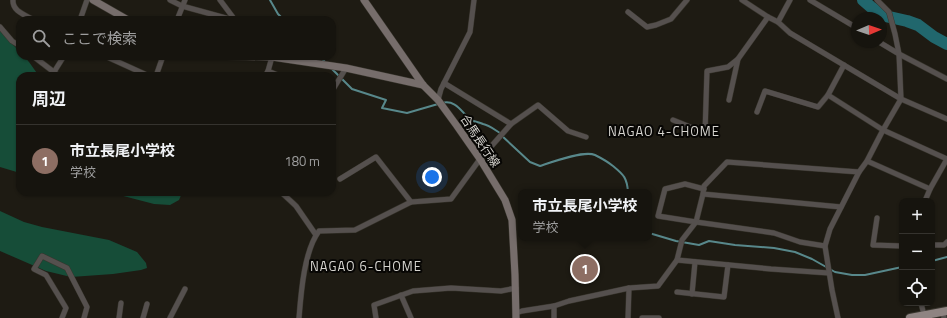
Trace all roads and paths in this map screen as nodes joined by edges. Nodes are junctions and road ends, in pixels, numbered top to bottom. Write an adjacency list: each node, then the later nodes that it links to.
1 (13, 0): 16 (street)
2 (87, 0): 17 (street)
3 (93, 0): 18 (main road)
4 (170, 0): 14 (street)
5 (186, 0): 14 (street)
6 (220, 0): 21 (street)
7 (364, 0): 45 (main road, 合馬長行線)
8 (474, 0): 43 (street)
9 (687, 0): 15 (street)
10 (742, 0): 22 (street)
11 (790, 0): 23 (street)
12 (810, 0): 24 (street)
13 (877, 0): 28 (street)
14 (182, 6): 19 (street); 20 (street)
15 (628, 12)
16 (26, 16)
17 (81, 16)
18 (121, 16)
19 (178, 16)
20 (219, 16)
21 (231, 16)
22 (768, 17): 23 (street); 29 (street)
23 (778, 22): 36 (street)
24 (851, 24)
25 (0, 27): 26 (street)
26 (16, 44)
27 (887, 47): 28 (street)
28 (899, 54): 42 (street); 47 (street)
29 (738, 59): 49 (street); 52 (street)
30 (38, 60): 39 (street)
31 (62, 60): 39 (street)
32 (114, 60): 40 (street)
33 (162, 60): 41 (street)
34 (270, 60): 38 (street)
35 (291, 60): 37 (main road)
36 (844, 65): 46 (street); 47 (street)
37 (346, 68): 44 (street); 45 (main road)
38 (268, 71)
39 (54, 72)
40 (140, 72)
41 (157, 72)
42 (947, 79)
43 (444, 83): 48 (street); 53 (street)
44 (336, 84)
45 (423, 85): 48 (main road, 合馬長行線)
46 (828, 95): 50 (street); 54 (street)
47 (901, 99): 51 (street); 54 (street)
48 (438, 100): 56 (main road, 合馬長行線)
49 (728, 100)
50 (757, 112)
51 (947, 119)
52 (674, 120)
53 (511, 124): 55 (street); 56 (street)
54 (882, 130): 57 (street); 58 (street)
55 (586, 137)
56 (480, 159): 65 (street); 78 (main road, 合馬長行線)
57 (947, 159): 61 (street)
58 (867, 161): 59 (street); 61 (street)
59 (859, 172): 62 (street); 66 (street)
60 (340, 179): 65 (street)
61 (930, 189): 64 (street)
62 (703, 192): 66 (street); 68 (street); 68 (street)
63 (285, 196): 69 (street)
64 (926, 198)
65 (411, 202): 69 (street)
66 (841, 207): 72 (street)
67 (877, 218): 73 (street)
68 (696, 222): 72 (street); 74 (street)
69 (316, 235): 96 (street)
70 (947, 242): 71 (street)
71 (935, 245)
72 (825, 246): 77 (street)
73 (899, 246)
74 (677, 260): 75 (street); 79 (street)
75 (695, 262): 76 (street); 82 (street)
76 (728, 265): 77 (street); 82 (street)
77 (829, 273): 103 (street)
78 (516, 288): 83 (street); 89 (main road, 合馬長行線)
79 (629, 288): 86 (street); 100 (street)
80 (185, 289): 95 (street)
81 (677, 292): 82 (street)
82 (692, 294)
83 (401, 295): 97 (street); 98 (street)
84 (121, 304): 93 (street)
85 (147, 304): 94 (street)
86 (554, 306): 89 (street); 99 (street)
87 (922, 306): 90 (street)
88 (945, 314): 90 (main road)
89 (516, 315)
90 (924, 315): 104 (main road)
91 (62, 318): 92 (street)
92 (84, 318)
93 (118, 318)
94 (143, 318)
95 (170, 318)
96 (300, 318)
97 (376, 318)
98 (411, 318)
99 (554, 318)
100 (628, 318)
101 (642, 318): 102 (street)
102 (659, 318)
103 (838, 318)
104 (910, 318)

